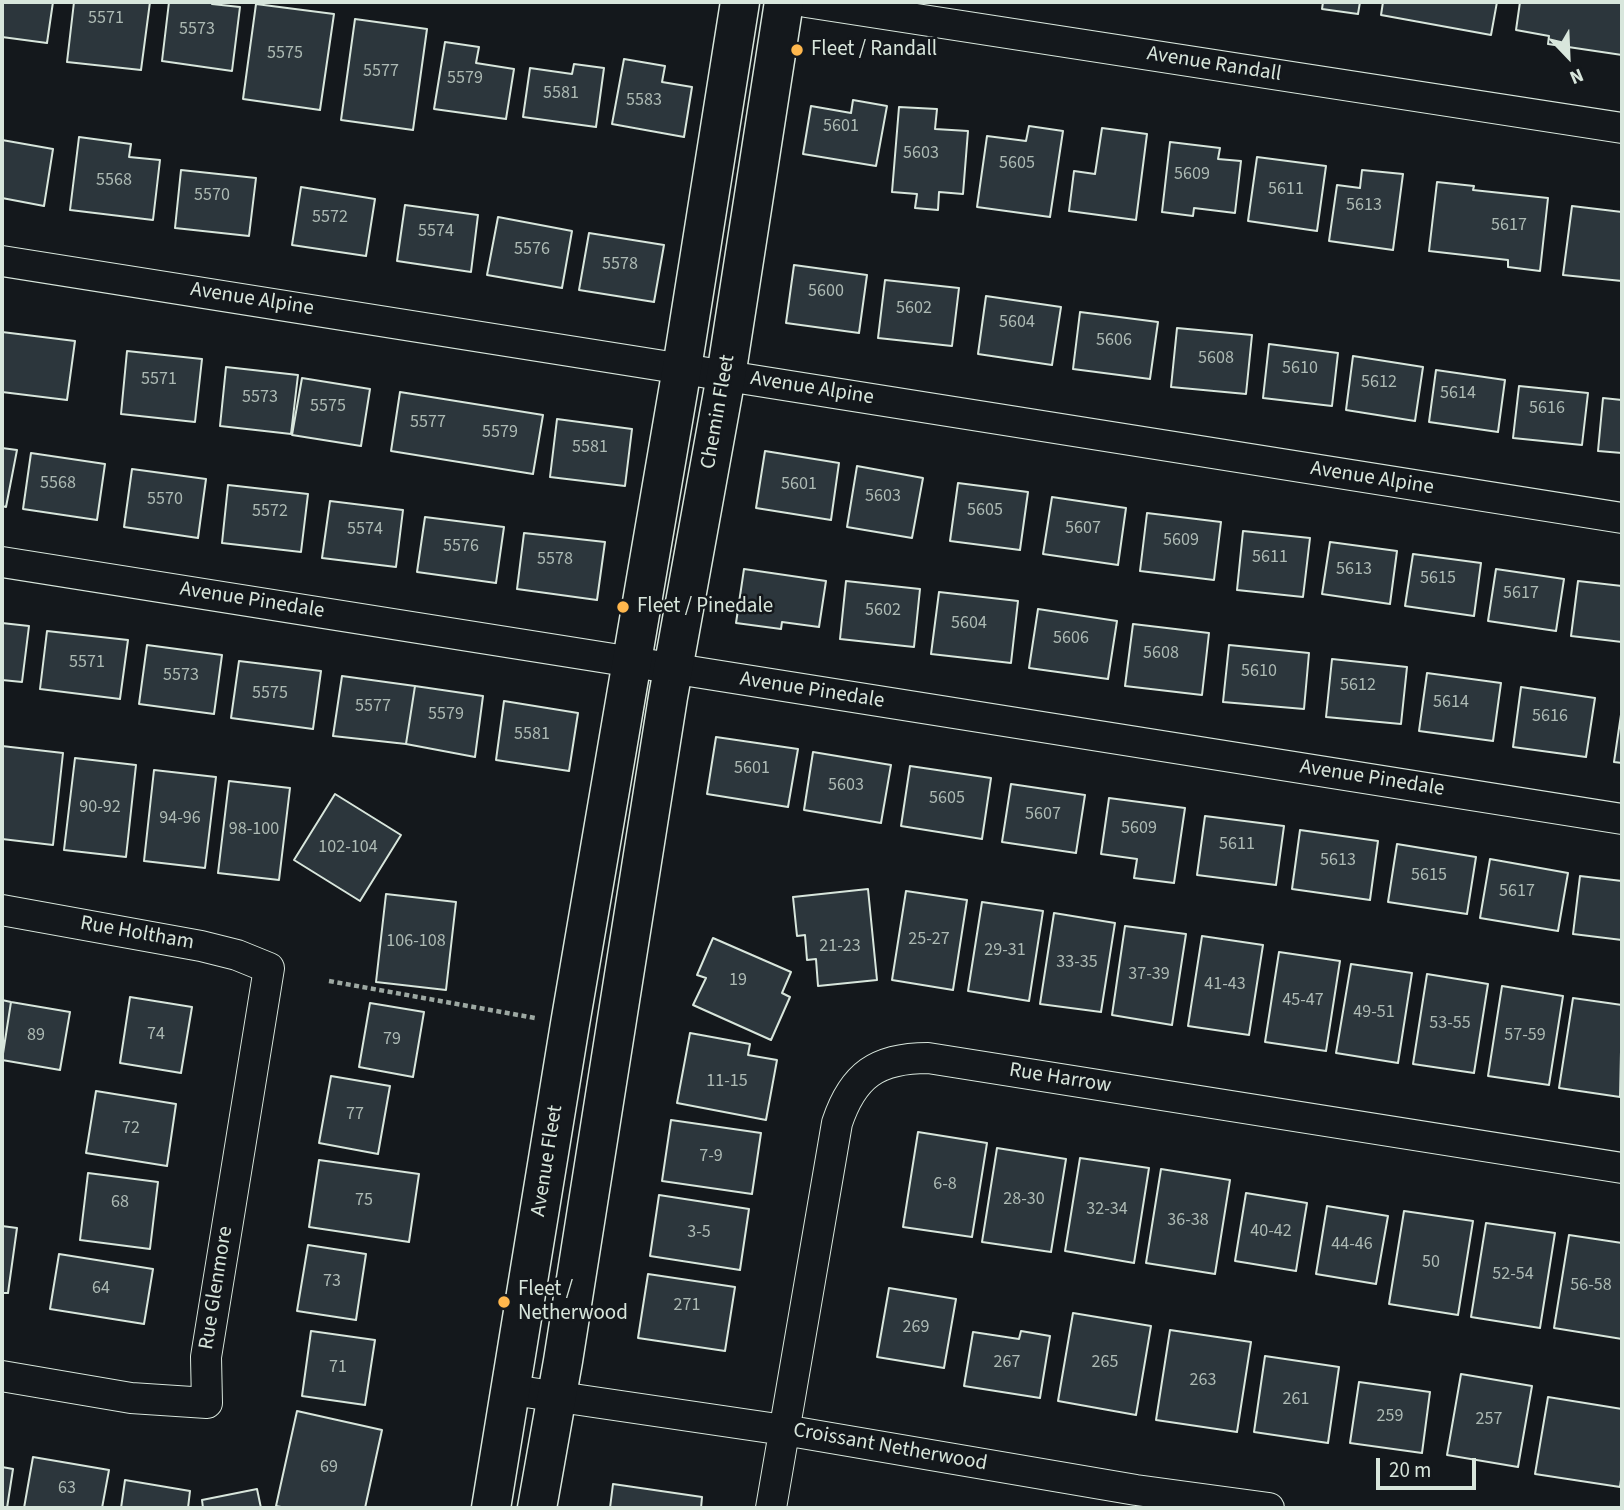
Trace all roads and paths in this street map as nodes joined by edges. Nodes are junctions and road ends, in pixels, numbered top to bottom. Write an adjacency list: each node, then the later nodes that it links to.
1 (740, 2): 6 (main road, Chemin Fleet)
2 (784, 2): 7 (main road, Chemin Fleet)
3 (806, 2): 4 (street, Avenue Randall)
4 (1622, 128)
5 (2, 261): 6 (street, Avenue Alpine)
6 (682, 368): 7 (street, Avenue Alpine); 10 (main road, Chemin Fleet)
7 (726, 376): 8 (street, Avenue Alpine); 11 (main road, Chemin Fleet)
8 (1622, 518)
9 (2, 562): 10 (street, Avenue Pinedale)
10 (631, 662): 11 (street, Avenue Pinedale); 12 (main road, Chemin Fleet)
11 (673, 669): 13 (street, Avenue Pinedale); 21 (main road, Chemin Fleet)
12 (605, 814): 20 (main road, Avenue Fleet)
13 (1622, 819)
14 (2, 911): 15 (street, Rue Holtham)
15 (270, 968): 19 (street, Rue Glenmore)
16 (329, 981): 17 (path)
17 (547, 1020)
18 (1622, 1168): 22 (street, Rue Harrow)
19 (2, 1376)
20 (512, 1390): 21 (street, Croissant Netherwood); 24 (main road, Avenue Fleet)
21 (557, 1398): 22 (street, Croissant Netherwood); 25 (main road)
22 (784, 1430): 23 (street, Croissant Netherwood); 26 (street, Rue Harrow)
23 (1170, 1502): 27 (street, Croissant Netherwood)
24 (491, 1508)
25 (537, 1508)
26 (771, 1508)
27 (1269, 1508)

